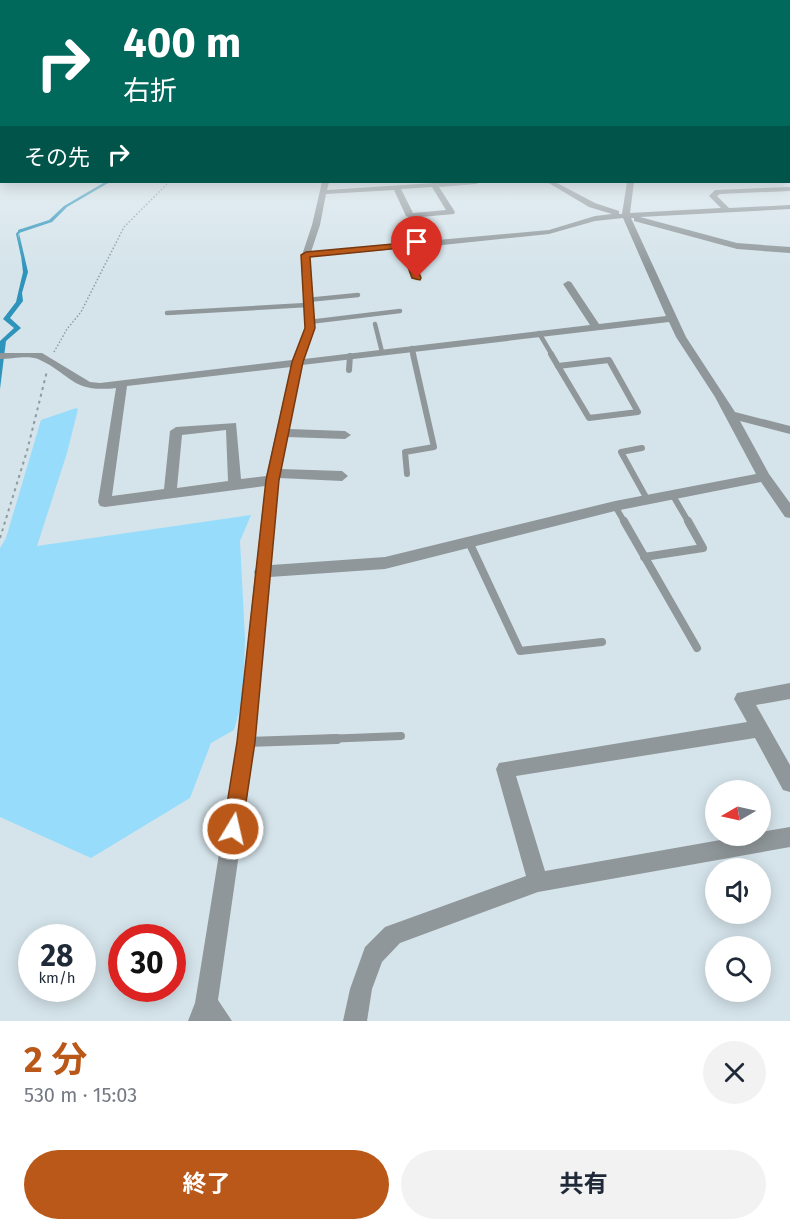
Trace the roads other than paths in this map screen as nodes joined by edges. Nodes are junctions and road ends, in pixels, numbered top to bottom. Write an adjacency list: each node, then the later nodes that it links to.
1 (325, 183): 8 (street)
2 (466, 183): 5 (street)
3 (552, 183): 11 (street)
4 (630, 183): 11 (street)
5 (435, 186): 6 (street); 6 (street)
6 (397, 189): 8 (street)
7 (790, 189): 10 (street)
8 (325, 192): 14 (street)
9 (790, 207): 10 (street)
10 (728, 211): 11 (street)
11 (626, 216): 12 (street); 13 (street); 21 (street)
12 (404, 246): 14 (lane); 15 (lane)
13 (790, 250)
14 (306, 255): 18 (street)
15 (417, 278)
16 (568, 284): 24 (street)
17 (358, 295): 18 (lane)
18 (307, 303): 20 (lane); 22 (street)
19 (400, 311): 22 (lane)
20 (168, 313)
21 (674, 318): 24 (street); 34 (street)
22 (309, 322): 30 (street)
23 (375, 324): 27 (lane)
24 (596, 327): 25 (street)
25 (539, 333): 26 (street); 31 (lane)
26 (412, 348): 27 (street); 39 (lane)
27 (382, 352): 29 (street)
28 (4, 356): 33 (street)
29 (350, 356): 30 (street); 32 (lane)
30 (297, 362): 33 (street); 36 (street)
31 (558, 366): 31 (lane)
32 (349, 370)
33 (122, 383): 44 (street)
34 (731, 415): 35 (street); 42 (street)
35 (790, 429)
36 (281, 433): 37 (street); 41 (street)
37 (345, 435)
38 (642, 448): 46 (lane)
39 (407, 474)
40 (342, 476): 41 (street)
41 (273, 477): 43 (street); 51 (street)
42 (764, 477): 45 (street); 48 (street)
43 (235, 486): 44 (street); 44 (street)
44 (170, 493)
45 (672, 494): 46 (street); 50 (lane)
46 (647, 500): 47 (street)
47 (615, 506): 49 (street); 50 (lane)
48 (788, 508)
49 (469, 542): 51 (street); 52 (lane)
50 (644, 557): 53 (lane)
51 (261, 572): 57 (street)
52 (602, 642)
53 (697, 648)
54 (790, 691): 55 (street)
55 (760, 729): 58 (street); 60 (street)
56 (402, 736): 57 (lane)
57 (246, 742): 61 (street)
58 (790, 783)
59 (790, 837): 60 (street)
60 (538, 882): 62 (street)
61 (209, 1015)
62 (355, 1021)

